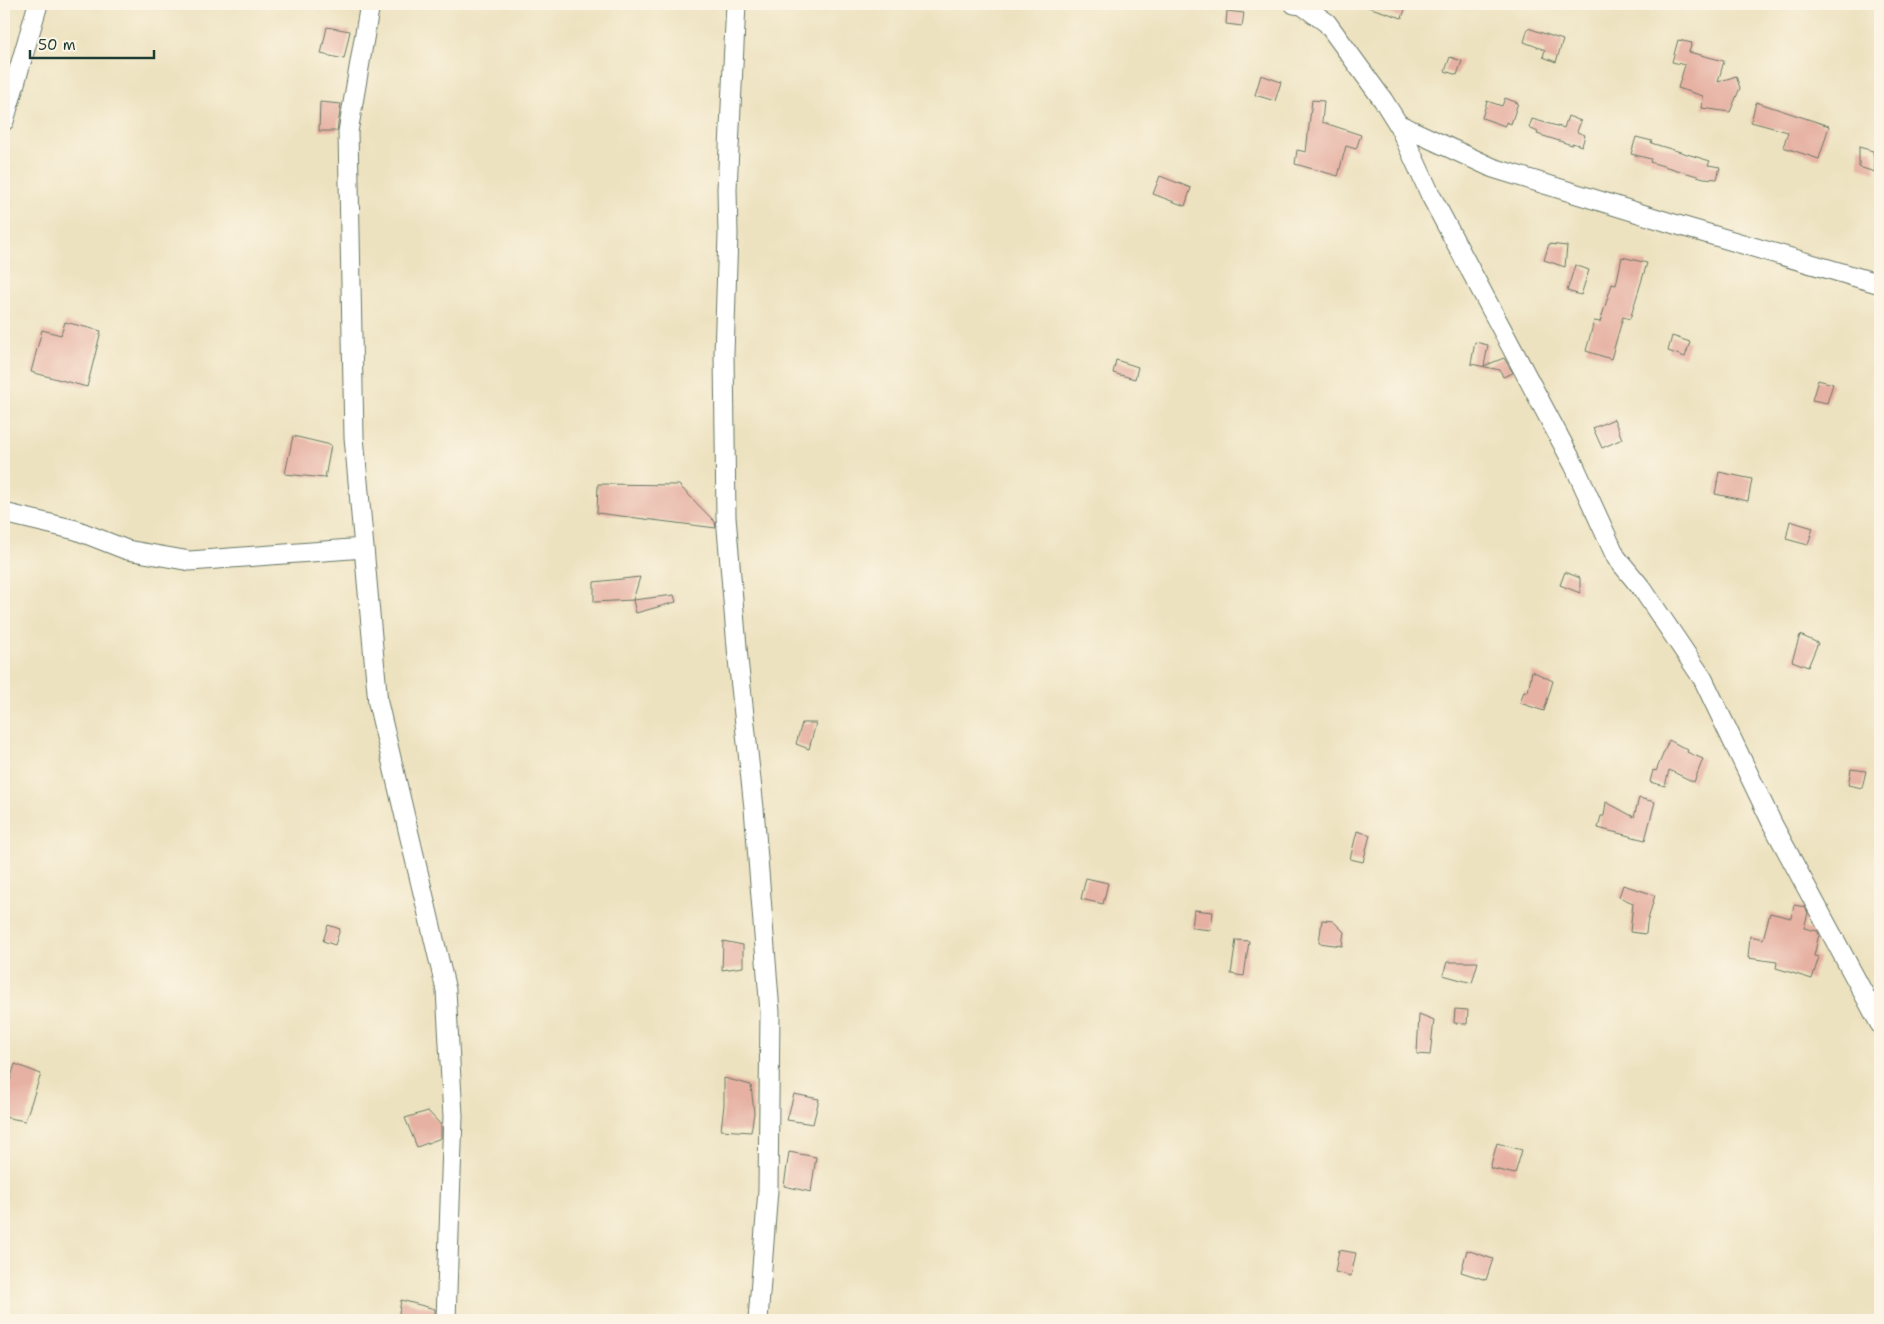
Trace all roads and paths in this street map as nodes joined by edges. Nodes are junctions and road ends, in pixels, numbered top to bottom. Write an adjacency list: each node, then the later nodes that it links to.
1 (38, 4): 5 (street)
2 (370, 4): 9 (street)
3 (736, 4): 12 (street)
4 (1294, 4): 6 (street)
5 (4, 121)
6 (1398, 124): 7 (street); 10 (street)
7 (1880, 284)
8 (4, 513): 9 (street)
9 (364, 548): 11 (street)
10 (1880, 1024)
11 (446, 1320)
12 (758, 1320)

